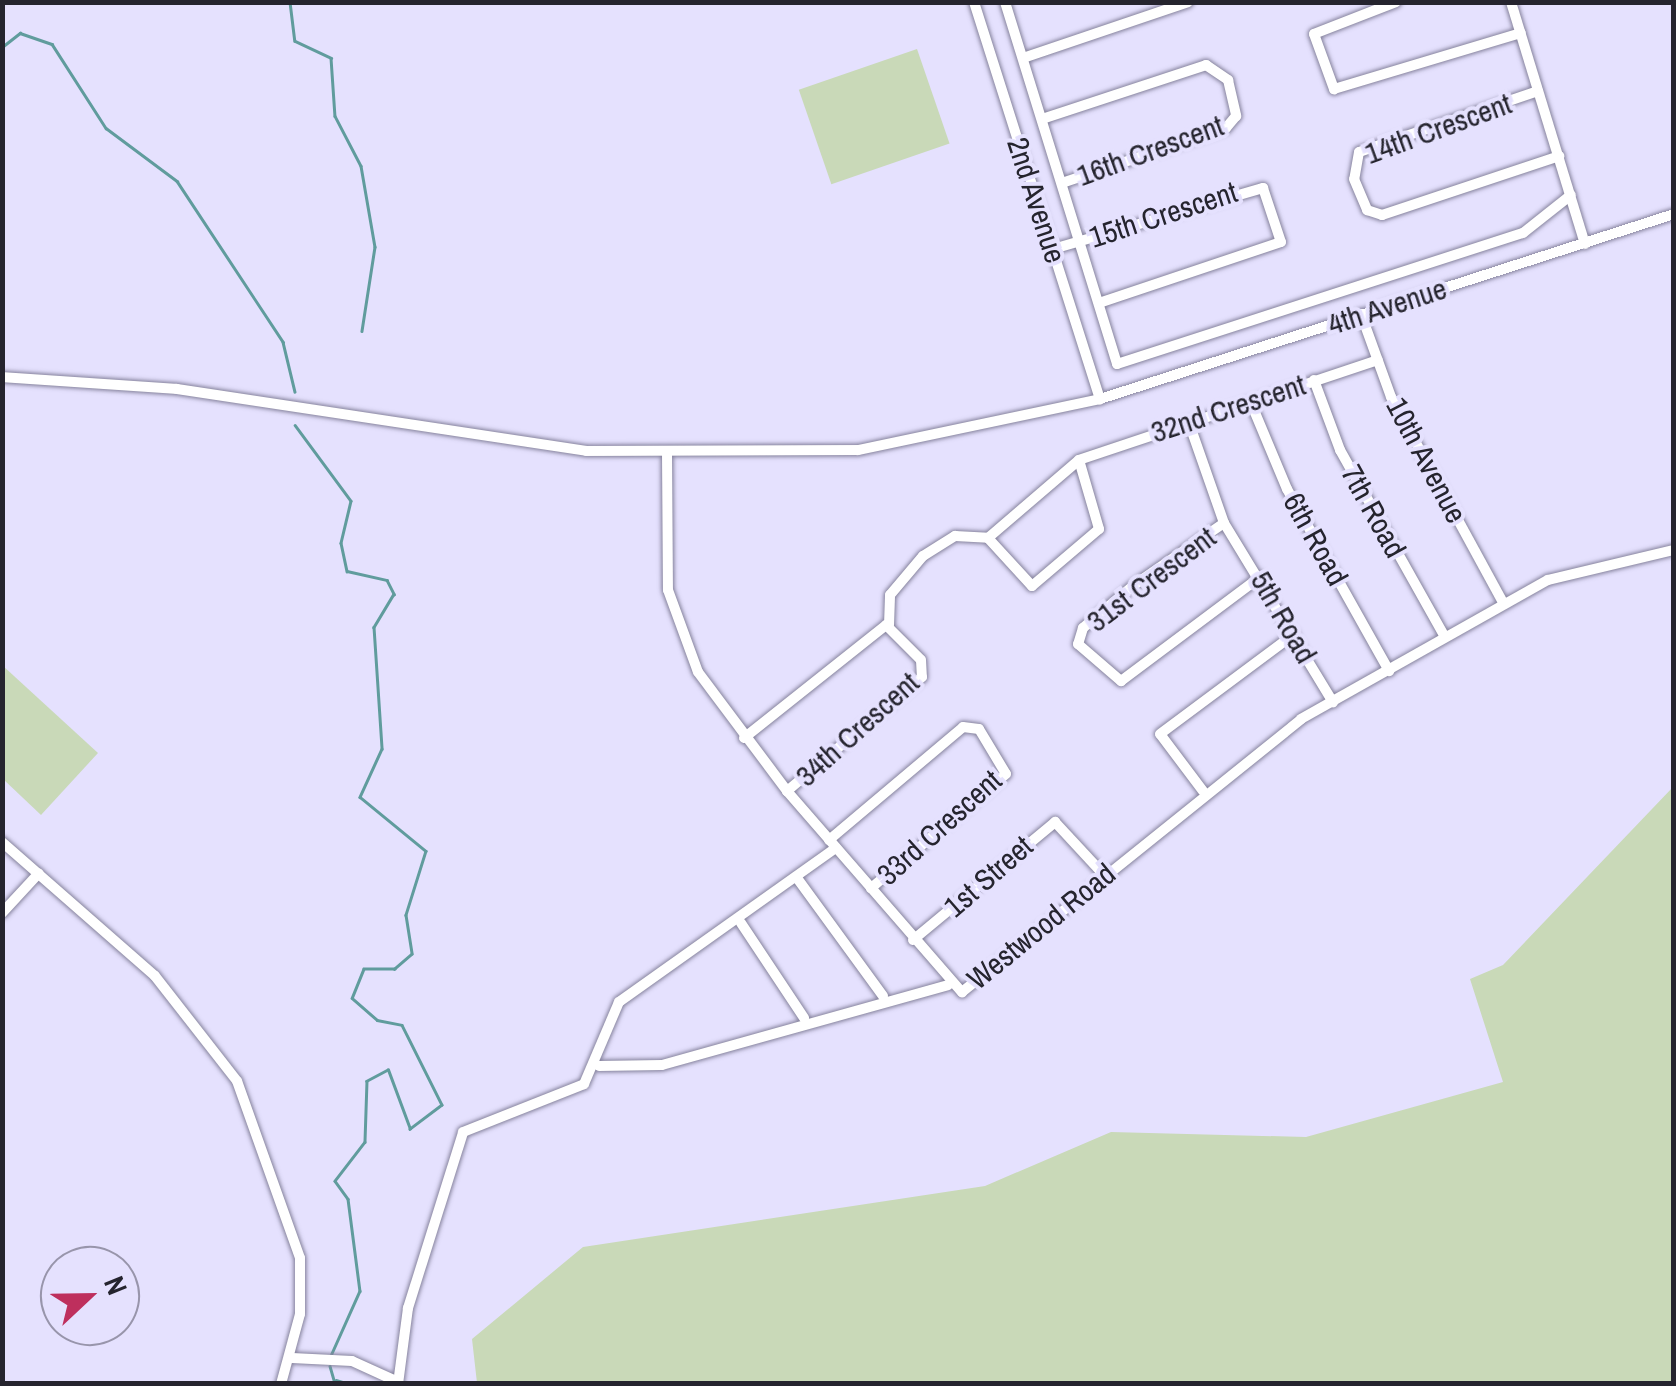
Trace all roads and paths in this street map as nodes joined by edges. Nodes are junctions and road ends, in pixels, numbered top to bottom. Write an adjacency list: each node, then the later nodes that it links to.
1 (974, 2): 16 (street, 2nd Avenue)
2 (1005, 2): 7 (street)
3 (1188, 2): 7 (street)
4 (1396, 2): 6 (street)
5 (1511, 2): 6 (street)
6 (1520, 34): 8 (street)
7 (1023, 58): 9 (street)
8 (1538, 91): 10 (street); 10 (street, 14th Crescent)
9 (1042, 118): 11 (street); 11 (street, 16th Crescent)
10 (1559, 156): 12 (street)
11 (1065, 182): 14 (street)
12 (1570, 195): 15 (street); 20 (street)
13 (1674, 214): 15 (street, 4th Avenue)
14 (1080, 241): 16 (street, 15th Crescent); 17 (street); 17 (street, 15th Crescent)
15 (1585, 244): 18 (street, 4th Avenue)
16 (1054, 249): 21 (street, 2nd Avenue)
17 (1100, 303): 20 (street)
18 (1361, 314): 19 (street, 10th Avenue); 24 (street, 4th Avenue)
19 (1378, 360): 23 (street, 32nd Crescent); 33 (street, 10th Avenue)
20 (1116, 364): 21 (street)
21 (1092, 372): 24 (street, 2nd Avenue)
22 (2, 377): 27 (street, 4th Avenue)
23 (1314, 380): 25 (street, 32nd Crescent); 36 (street, 7th Road)
24 (1100, 398): 27 (street, 4th Avenue)
25 (1251, 403): 26 (street, 32nd Crescent); 37 (street, 6th Road)
26 (1189, 423): 28 (street, 32nd Crescent); 29 (street, 5th Road)
27 (666, 454): 39 (street, Westwood Road)
28 (1080, 460): 30 (street, 32nd Crescent); 30 (street)
29 (1224, 524): 32 (street, 5th Road); 32 (street, 31st Crescent)
30 (988, 538): 34 (street)
31 (1674, 550): 33 (street, Westwood Road)
32 (1260, 577): 35 (street, 5th Road)
33 (1502, 601): 36 (street, Westwood Road)
34 (889, 625): 39 (street, 34th Crescent); 40 (street, 34th Crescent)
35 (1294, 634): 38 (street, 5th Road); 41 (street)
36 (1444, 637): 37 (street, Westwood Road)
37 (1389, 671): 38 (street, Westwood Road)
38 (1333, 702): 41 (street, Westwood Road)
39 (744, 738): 40 (street, Westwood Road)
40 (787, 791): 43 (street, Westwood Road)
41 (1204, 791): 45 (street, Westwood Road)
42 (2, 842): 44 (street)
43 (832, 844): 46 (street); 47 (street, Westwood Road); 47 (street, 33rd Crescent)
44 (39, 873): 48 (street); 55 (street)
45 (1104, 875): 50 (street, 1st Street); 51 (street, Westwood Road)
46 (797, 878): 49 (street); 52 (street)
47 (871, 888): 50 (street, Westwood Road)
48 (2, 913)
49 (741, 924): 53 (street); 54 (street)
50 (913, 940): 51 (street, Westwood Road)
51 (948, 985): 52 (street)
52 (884, 996): 53 (street)
53 (804, 1018): 54 (street)
54 (600, 1066): 56 (street)
55 (292, 1358): 56 (street); 57 (street)
56 (398, 1383)
57 (281, 1384)

